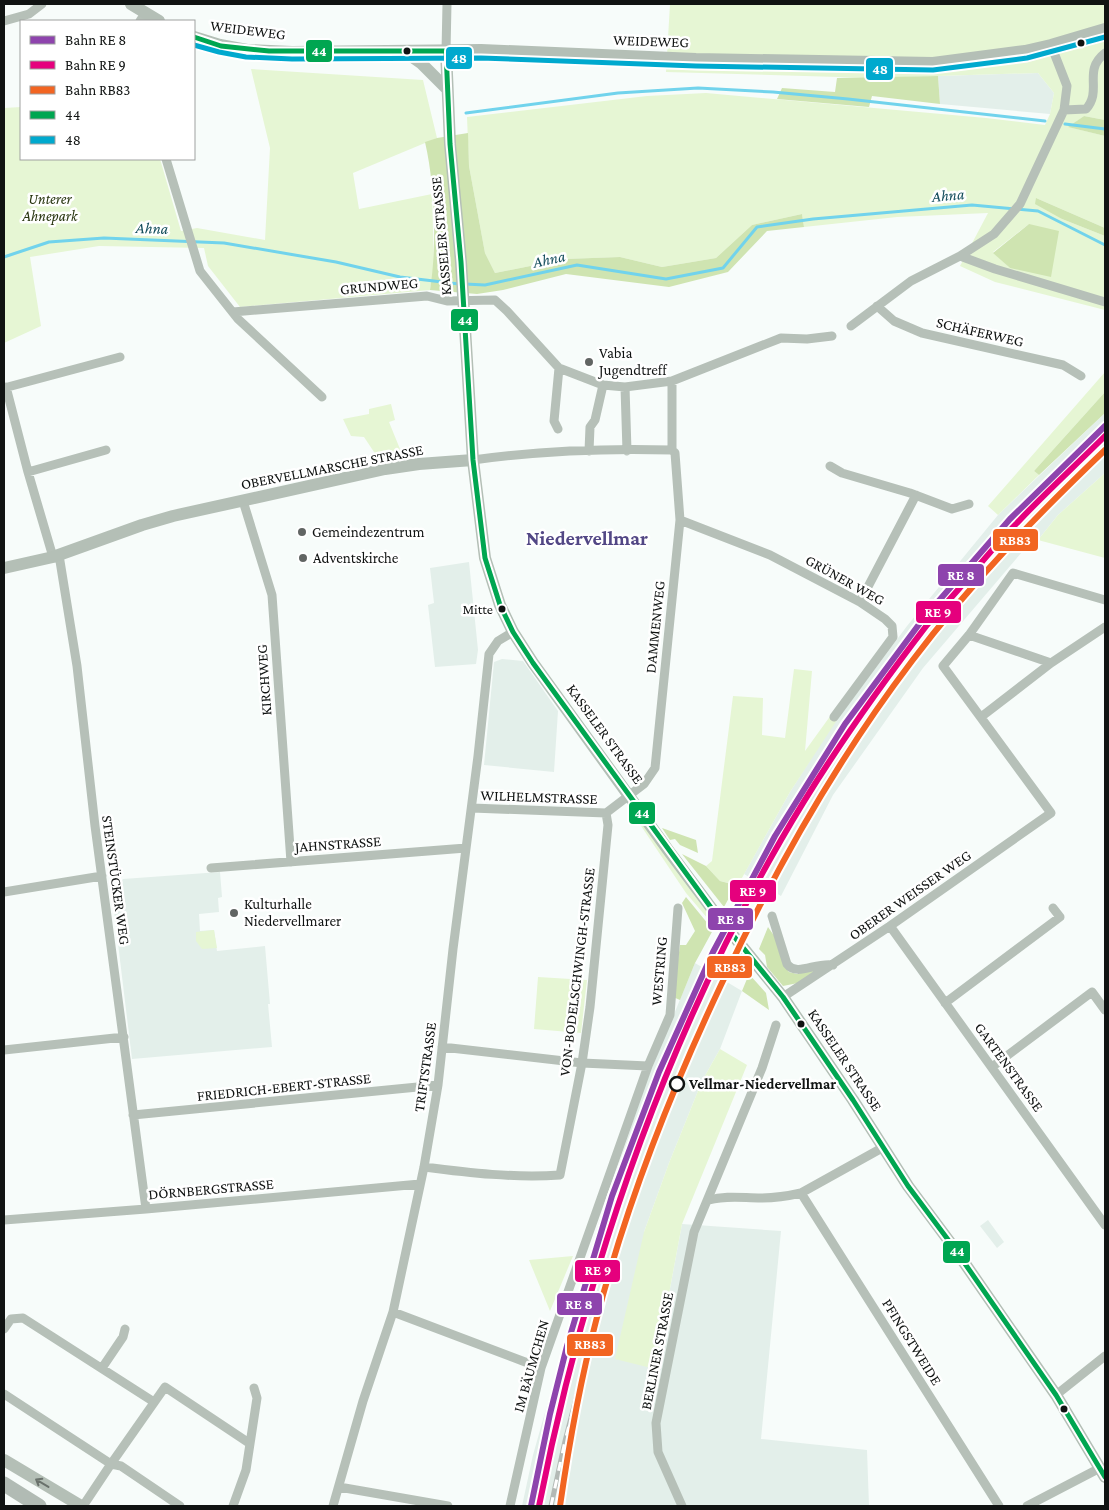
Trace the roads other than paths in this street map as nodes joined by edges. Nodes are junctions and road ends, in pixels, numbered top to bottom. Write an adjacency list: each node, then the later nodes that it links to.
1 (42, 4): 6 (street)
2 (131, 4): 4 (main road)
3 (447, 4): 11 (street)
4 (143, 16): 5 (main road)
5 (156, 20)
6 (4, 21)
7 (1105, 29): 9 (main road, WEIDEWEG)
8 (195, 37): 10 (main road, WEIDEWEG)
9 (1051, 45): 11 (main road, WEIDEWEG); 14 (street)
10 (404, 51): 11 (main road, WEIDEWEG); 13 (main road)
11 (446, 51): 13 (main road, KASSELER STRASSE)
12 (1105, 53): 14 (street)
13 (447, 88): 35 (main road, KASSELER STRASSE)
14 (1064, 110): 16 (street)
15 (166, 160): 19 (street)
16 (960, 256): 17 (street); 18 (street)
17 (1105, 302)
18 (877, 306): 20 (street); 24 (street, SCHÄFERWEG)
19 (233, 312): 23 (street, GRUNDWEG); 29 (street)
20 (851, 326)
21 (832, 336): 25 (street)
22 (120, 357): 28 (street)
23 (559, 368): 26 (street); 30 (street)
24 (1081, 376)
25 (672, 381): 27 (street); 34 (street, DAMMENWEG)
26 (602, 385): 27 (street); 32 (street)
27 (625, 387): 33 (street)
28 (5, 388): 37 (street, STEINSTÜCKER WEG)
29 (322, 397)
30 (558, 429)
31 (106, 450): 37 (street)
32 (589, 451): 33 (street, OBERVELLMARSCHE STRASSE); 35 (street, OBERVELLMARSCHE STRASSE)
33 (627, 451): 34 (street, OBERVELLMARSCHE STRASSE)
34 (674, 451): 41 (street, DAMMENWEG)
35 (473, 460): 39 (main road, OBERVELLMARSCHE STRASSE); 47 (main road, KASSELER STRASSE)
36 (830, 466): 38 (street)
37 (28, 472): 42 (street, STEINSTÜCKER WEG)
38 (916, 495): 40 (street); 45 (street)
39 (243, 501): 42 (main road, OBERVELLMARSCHE STRASSE); 56 (street, KIRCHWEG)
40 (969, 504)
41 (680, 520): 45 (street, GRÜNER WEG); 52 (street, DAMMENWEG)
42 (56, 556): 43 (main road, OBERVELLMARSCHE STRASSE); 58 (street, STEINSTÜCKER WEG)
43 (4, 568)
44 (1105, 600): 48 (street)
45 (860, 602): 51 (street, GRÜNER WEG)
46 (1105, 627): 49 (street)
47 (513, 632): 52 (main road, KASSELER STRASSE); 53 (street, TRIFTSTRASSE)
48 (969, 635): 49 (street); 50 (street)
49 (1051, 663): 50 (street)
50 (981, 716): 63 (street, OBERER WEISSER WEG)
51 (834, 717)
52 (630, 795): 54 (street, WILHELMSTRASSE); 65 (main road, KASSELER STRASSE)
53 (472, 808): 54 (street, WILHELMSTRASSE); 55 (street, TRIFTSTRASSE)
54 (606, 813): 72 (street, VON-BODELSCHWINGH-STRASSE)
55 (466, 848): 56 (street, JAHNSTRASSE); 70 (street, TRIFTSTRASSE)
56 (291, 862): 57 (street, JAHNSTRASSE)
57 (211, 868)
58 (102, 876): 59 (street); 69 (street, STEINSTÜCKER WEG)
59 (4, 892)
60 (678, 908): 73 (street, WESTRING)
61 (1053, 908): 66 (street)
62 (772, 916): 64 (street)
63 (890, 926): 64 (street, OBERER WEISSER WEG); 66 (street, GARTENSTRASSE)
64 (832, 965): 65 (street, OBERER WEISSER WEG)
65 (783, 997): 77 (main road, KASSELER STRASSE)
66 (945, 1003): 74 (street, GARTENSTRASSE)
67 (1105, 1010): 74 (street)
68 (776, 1025): 81 (street, BERLINER STRASSE)
69 (124, 1037): 71 (street); 76 (street, STEINSTÜCKER WEG)
70 (442, 1047): 72 (street); 75 (street, TRIFTSTRASSE)
71 (4, 1050)
72 (582, 1063): 73 (street); 78 (street, VON-BODELSCHWINGH-STRASSE)
73 (648, 1066): 90 (street, IM BÄUMCHEN)
74 (992, 1066): 84 (street, GARTENSTRASSE)
75 (438, 1085): 76 (street, FRIEDRICH-EBERT-STRASSE); 78 (street, TRIFTSTRASSE)
76 (133, 1115): 82 (street, STEINSTÜCKER WEG)
77 (882, 1148): 80 (street); 93 (main road, KASSELER STRASSE)
78 (424, 1167): 79 (street, TRIFTSTRASSE)
79 (420, 1184): 82 (street, DÖRNBERGSTRASSE); 85 (street, TRIFTSTRASSE)
80 (801, 1193): 81 (street); 109 (street, PFINGSTWEIDE)
81 (708, 1200): 108 (street, BERLINER STRASSE)
82 (146, 1209): 83 (street, DÖRNBERGSTRASSE)
83 (4, 1220)
84 (1105, 1225)
85 (393, 1312): 90 (street); 100 (street, TRIFTSTRASSE)
86 (4, 1329): 89 (street)
87 (125, 1329): 89 (street)
88 (1105, 1356): 93 (street)
89 (102, 1368): 94 (street)
90 (541, 1368): 107 (street, IM BÄUMCHEN)
91 (254, 1388): 95 (street)
92 (4, 1394): 97 (street)
93 (1056, 1394): 98 (main road, KASSELER STRASSE)
94 (154, 1402): 95 (street); 97 (street)
95 (249, 1444): 104 (street)
96 (4, 1460): 102 (main road, one-way to 96)
97 (112, 1464): 102 (street); 103 (street)
98 (1103, 1472): 110 (street)
99 (4, 1484): 101 (highway)
100 (339, 1487): 105 (street, TRIFTSTRASSE); 106 (street)
101 (39, 1506)
102 (82, 1506)
103 (180, 1506)
104 (232, 1506)
105 (333, 1506)
106 (448, 1506)
107 (510, 1506)
108 (682, 1506)
109 (999, 1506)
110 (1027, 1506)

